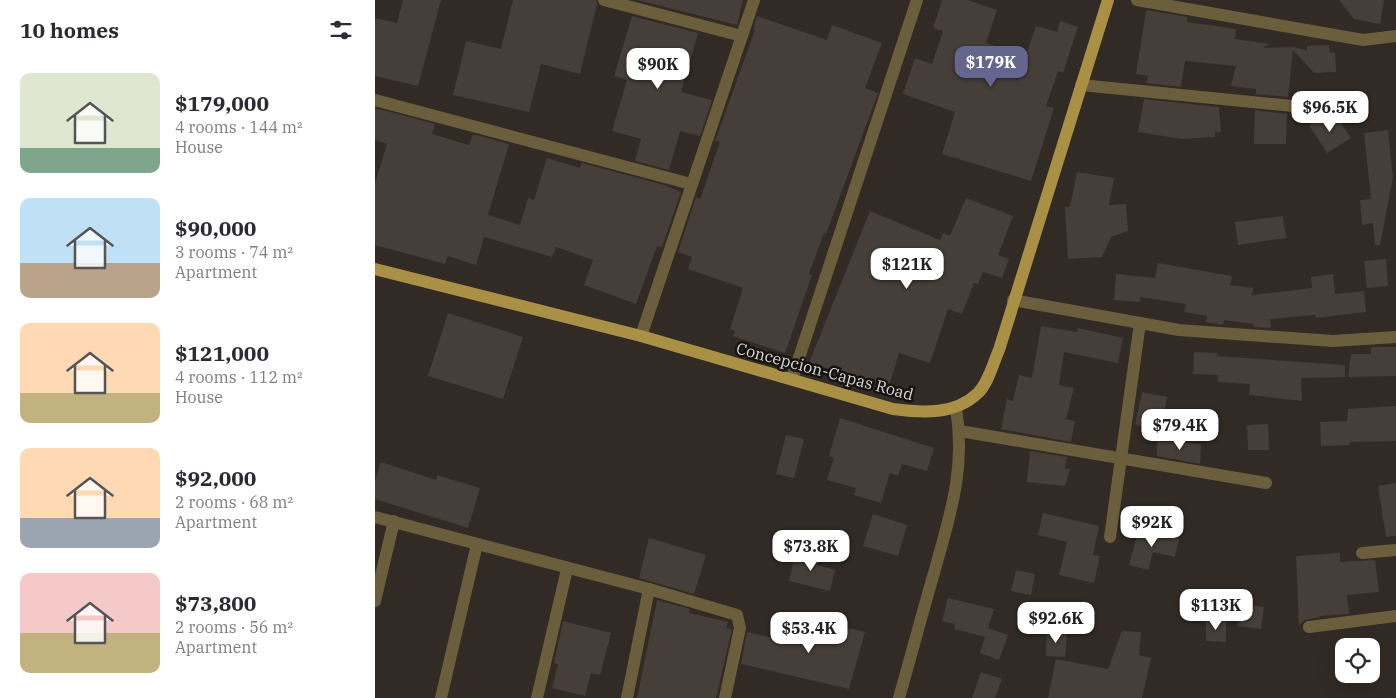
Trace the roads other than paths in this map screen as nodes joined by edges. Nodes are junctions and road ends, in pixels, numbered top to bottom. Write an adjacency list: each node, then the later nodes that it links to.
1 (604, 0): 6 (street)
2 (754, 0): 6 (street)
3 (917, 0): 17 (street)
4 (1108, 0): 8 (main road, Concepcion-Capas Road)
5 (1137, 0): 7 (street)
6 (742, 36): 11 (street)
7 (1396, 36)
8 (1081, 85): 10 (street); 13 (main road, Concepcion-Capas Road)
9 (375, 100): 11 (street)
10 (1353, 112)
11 (691, 184): 15 (street)
12 (375, 269): 15 (main road, Concepcion-Capas Road)
13 (1013, 300): 14 (street); 18 (main road, Concepcion-Capas Road)
14 (1140, 323): 16 (street); 20 (street)
15 (641, 336): 17 (main road, Concepcion-Capas Road)
16 (1396, 337)
17 (792, 379): 18 (main road, Concepcion-Capas Road)
18 (955, 408): 19 (street)
19 (960, 431): 20 (street); 37 (street)
20 (1121, 458): 21 (street); 24 (street)
21 (1266, 484)
22 (375, 517): 23 (street)
23 (393, 521): 25 (street); 30 (street)
24 (1110, 537)
25 (477, 544): 28 (street); 33 (street)
26 (1396, 550): 27 (street)
27 (1362, 553)
28 (567, 568): 29 (street); 34 (street)
29 (649, 589): 35 (street); 36 (street)
30 (375, 601)
31 (1396, 616): 32 (street)
32 (1309, 627)
33 (441, 698)
34 (537, 698)
35 (627, 698)
36 (725, 698)
37 (899, 698)

